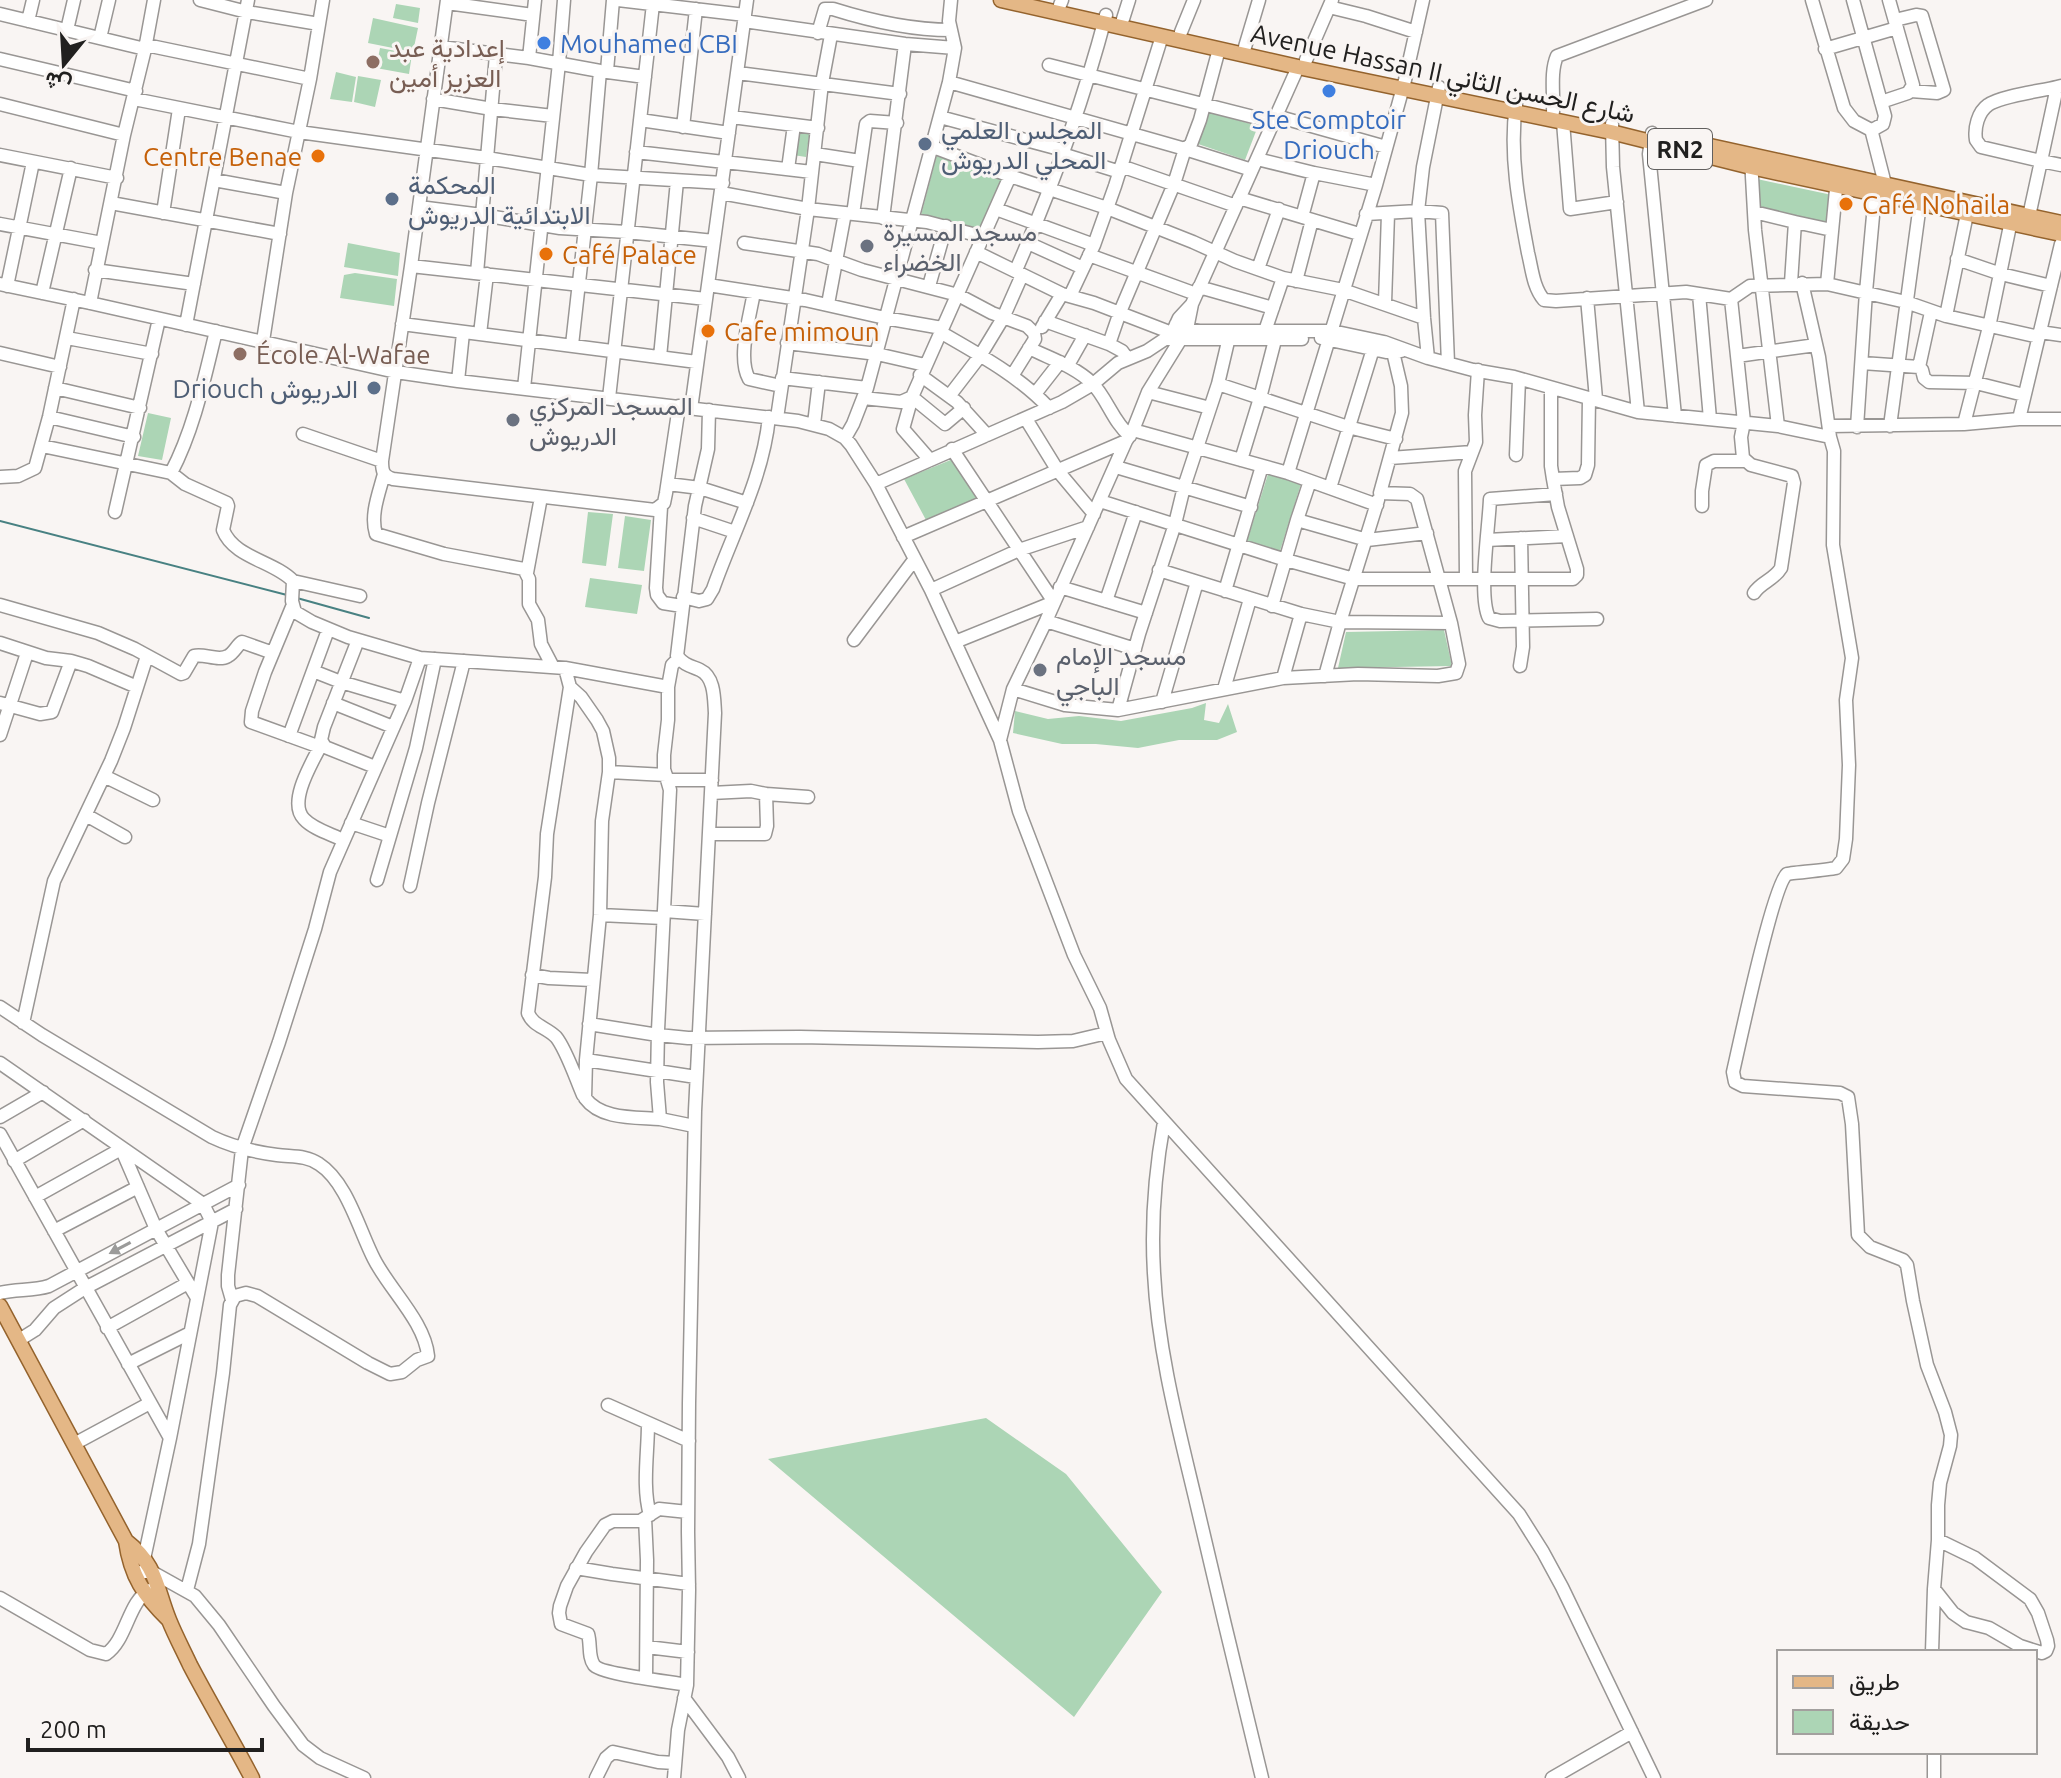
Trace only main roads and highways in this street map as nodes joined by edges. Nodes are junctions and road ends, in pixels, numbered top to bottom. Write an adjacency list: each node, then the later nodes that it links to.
1 (1001, 0): 4 (main road, Avenue Hassan II شارع الحسن الثاني / RN2)
2 (1040, 0): 3 (main road, Avenue Hassan II شارع الحسن الثاني / RN2)
3 (1061, 2): 4 (main road, Avenue Hassan II شارع الحسن الثاني / RN2)
4 (1105, 19): 5 (main road, Avenue Hassan II شارع الحسن الثاني / RN2); 5 (main road, Avenue Hassan II شارع الحسن الثاني / RN2)
5 (1302, 64): 6 (main road, Avenue Hassan II شارع الحسن الثاني / RN2)
6 (1880, 189): 7 (main road, Avenue Hassan II شارع الحسن الثاني / RN2); 7 (main road, Avenue Hassan II شارع الحسن الثاني / RN2)
7 (2011, 218): 8 (main road, Avenue Hassan II شارع الحسن الثاني / RN2); 9 (main road, Avenue Hassan II شارع الحسن الثاني / RN2)
8 (2061, 223)
9 (2061, 234)
10 (0, 1306): 11 (main road)
11 (126, 1541): 12 (main road); 12 (main road)
12 (169, 1620): 13 (main road)
13 (252, 1778)

